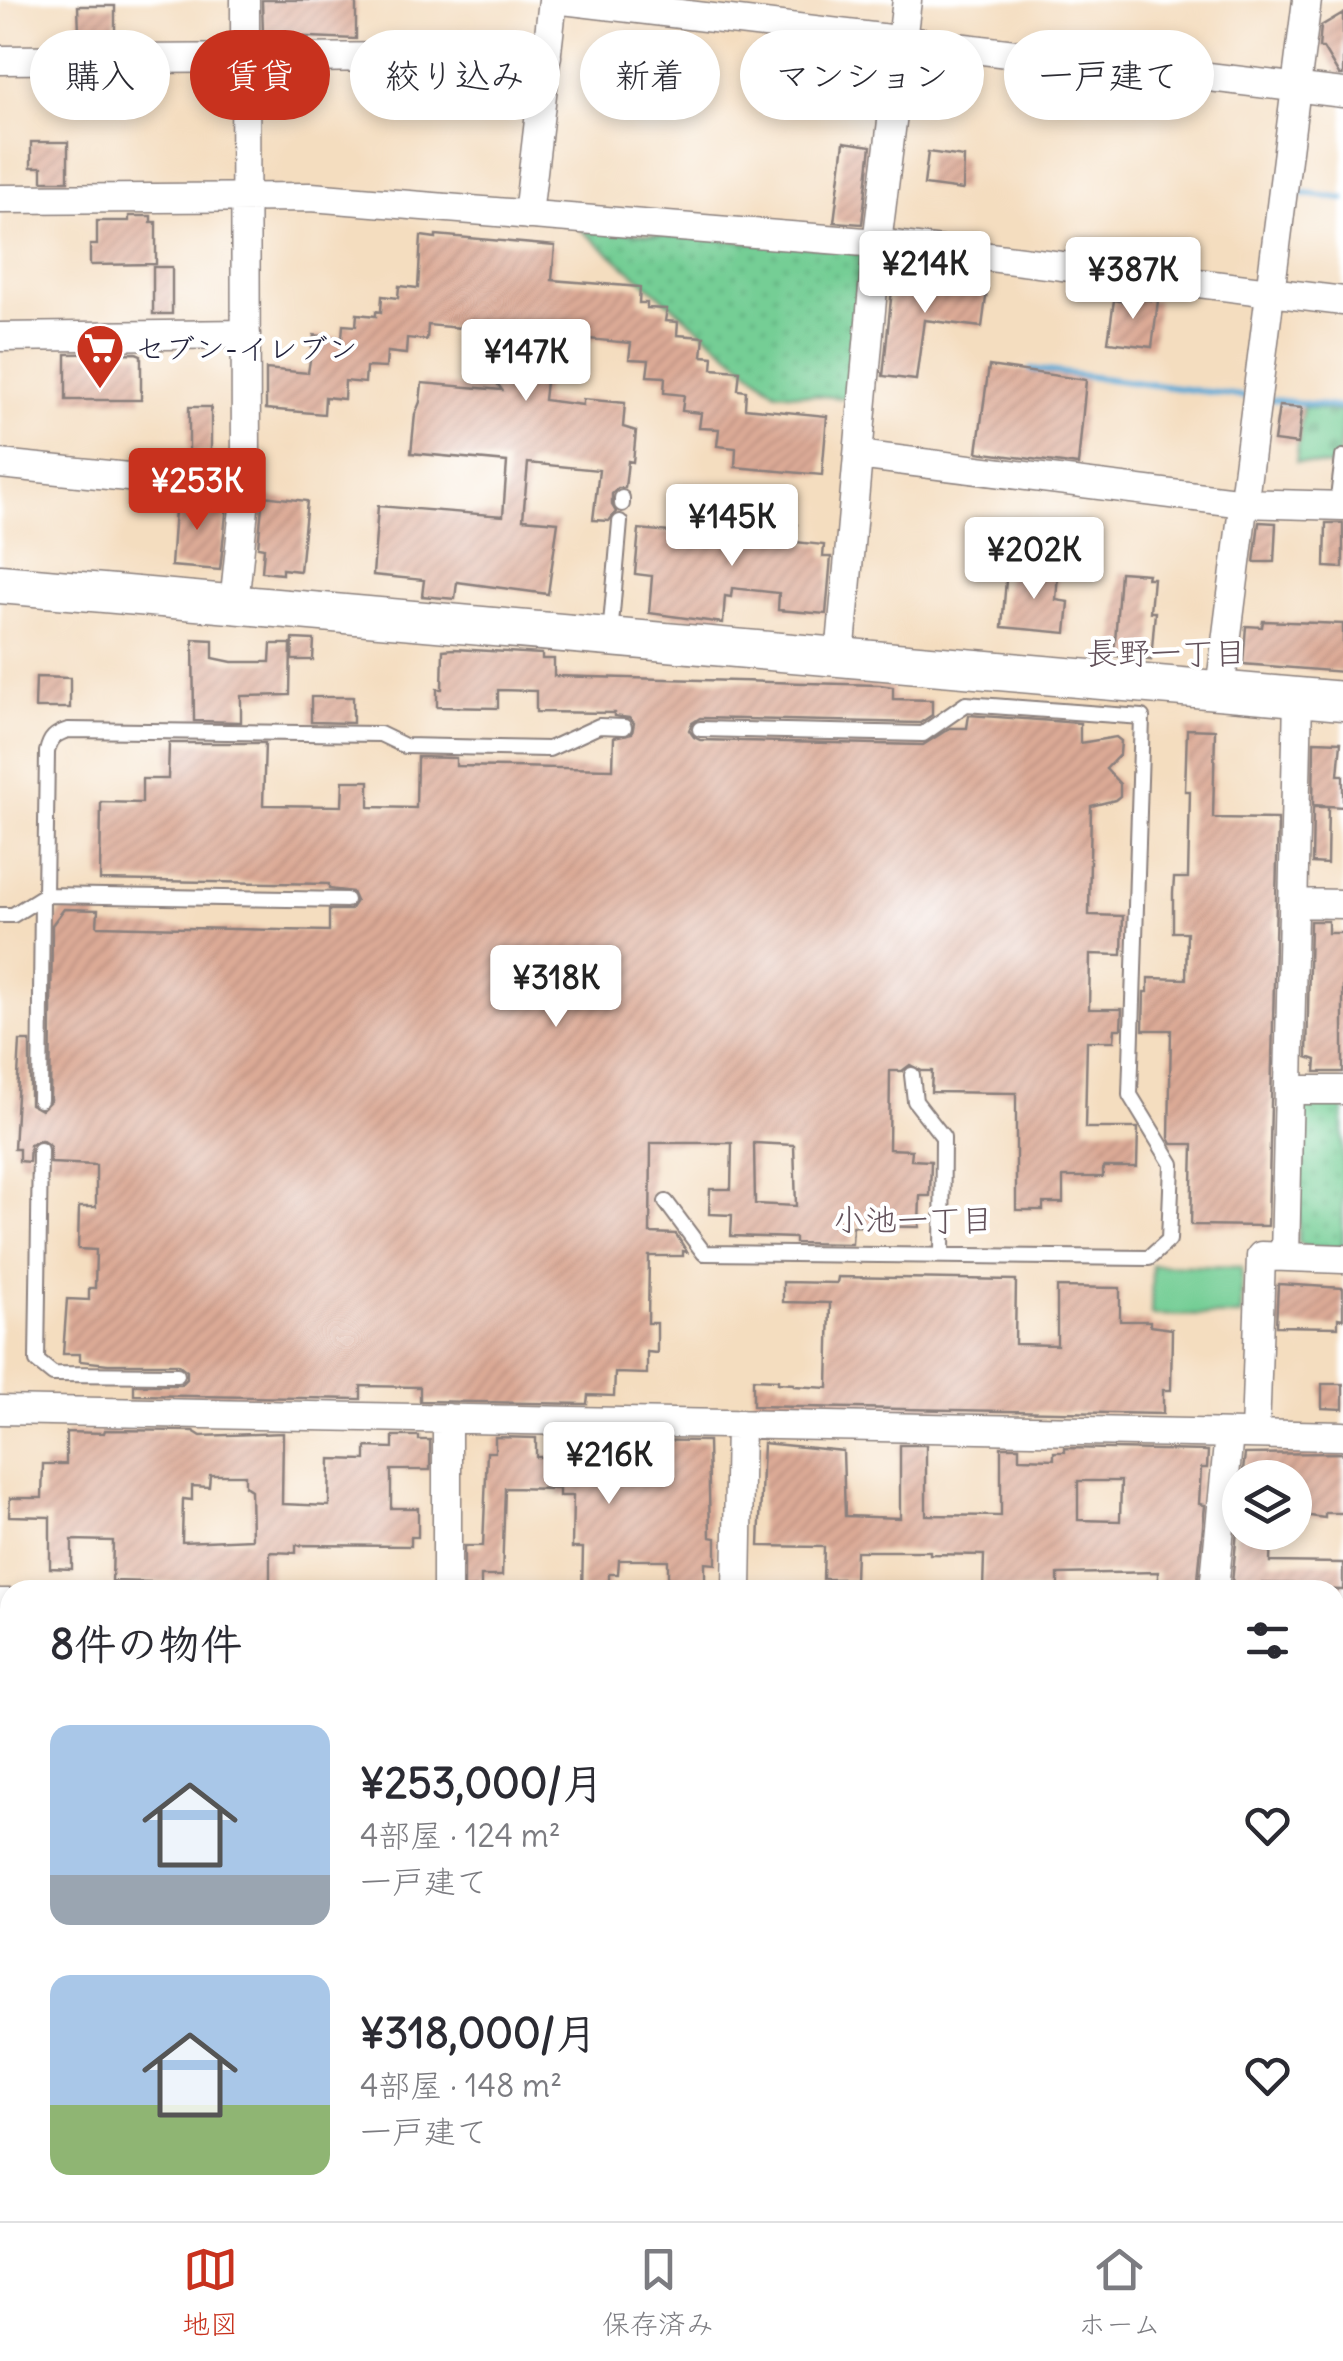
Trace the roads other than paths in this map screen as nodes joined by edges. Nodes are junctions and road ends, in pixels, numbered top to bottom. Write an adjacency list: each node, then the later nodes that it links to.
1 (245, 0): 6 (street)
2 (553, 0): 7 (street)
3 (563, 0): 8 (street)
4 (907, 0): 9 (street)
5 (1307, 0): 13 (street)
6 (245, 30)
7 (550, 30)
8 (805, 30)
9 (903, 30)
10 (984, 52): 13 (street)
11 (190, 58): 12 (street)
12 (0, 60)
13 (1296, 88): 14 (street); 22 (street)
14 (1343, 93)
15 (245, 120): 18 (street)
16 (539, 120): 20 (street)
17 (892, 120): 21 (street)
18 (246, 196): 19 (street); 20 (street); 24 (street)
19 (0, 200)
20 (528, 215): 21 (street)
21 (877, 243): 22 (street); 26 (street)
22 (1270, 292): 23 (street); 30 (street)
23 (1343, 301)
24 (246, 334): 25 (street); 29 (street)
25 (0, 337)
26 (858, 456): 30 (street); 36 (street)
27 (1343, 457): 31 (lane)
28 (0, 464): 29 (street)
29 (246, 489): 34 (street)
30 (1244, 502): 31 (street); 37 (street)
31 (1340, 506)
32 (620, 522): 35 (lane)
33 (0, 584): 34 (street)
34 (234, 604): 35 (street)
35 (610, 637): 36 (street)
36 (840, 657): 37 (street)
37 (1220, 690): 38 (street)
38 (1298, 697): 39 (street); 44 (street)
39 (1343, 701)
40 (624, 727): 42 (lane)
41 (700, 728): 53 (lane)
42 (44, 896): 43 (lane); 46 (lane); 50 (lane)
43 (346, 900)
44 (1293, 903): 45 (street); 48 (street)
45 (1343, 904)
46 (0, 916)
47 (912, 1075): 53 (lane)
48 (1289, 1090): 49 (street); 54 (street)
49 (1343, 1090)
50 (40, 1100)
51 (40, 1150): 56 (lane)
52 (666, 1202): 53 (lane)
53 (942, 1255)
54 (1286, 1257): 55 (street); 60 (street)
55 (1343, 1258)
56 (177, 1375)
57 (0, 1410): 58 (street)
58 (447, 1418): 59 (street); 62 (street)
59 (740, 1424): 60 (street); 63 (street)
60 (1242, 1434): 61 (street); 64 (street)
61 (1343, 1436)
62 (447, 1580)
63 (737, 1580)
64 (1216, 1580)

